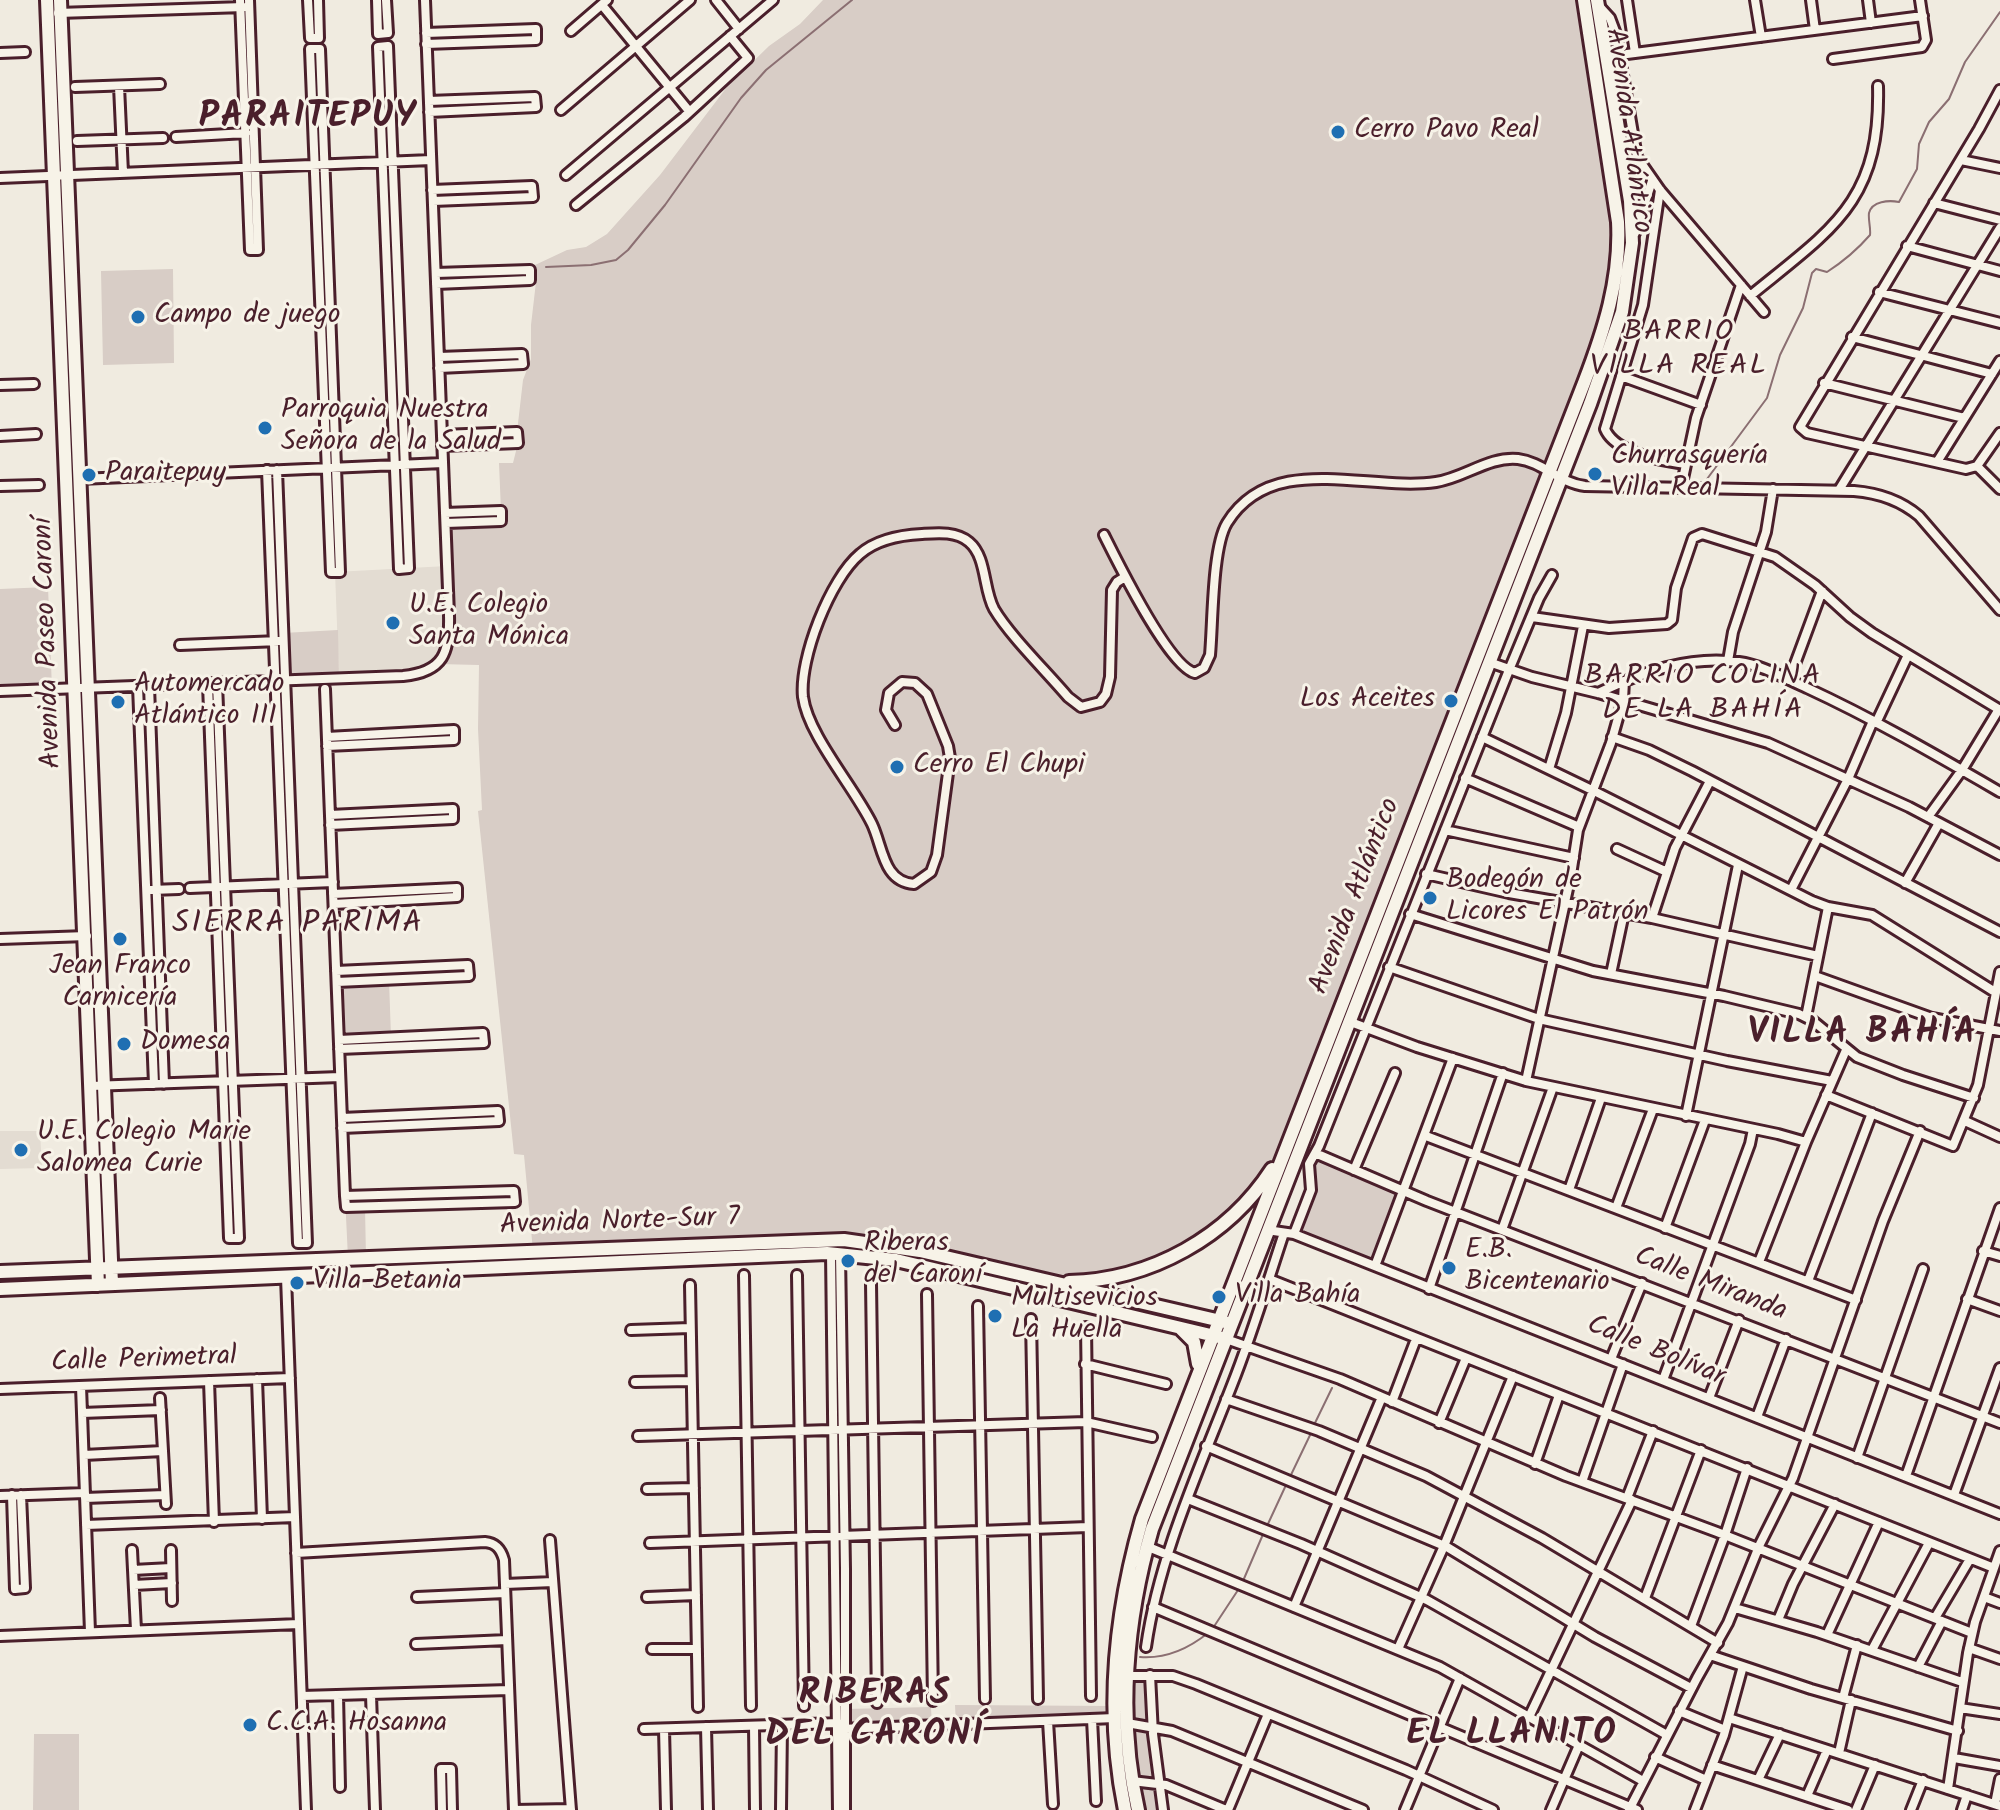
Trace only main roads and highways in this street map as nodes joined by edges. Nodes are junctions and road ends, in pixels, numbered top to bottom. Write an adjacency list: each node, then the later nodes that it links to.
1 (1584, 0): 5 (main road, Avenida Atlántico)
2 (1597, 2): 5 (main road, Avenida Atlántico)
3 (54, 7): 4 (main road, Avenida Paseo Caroní)
4 (61, 176): 6 (main road, Avenida Paseo Caroní); 6 (main road, Avenida Paseo Caroní)
5 (1555, 476): 8 (main road, Avenida Atlántico); 21 (main road, Avenida Atlántico)
6 (82, 688): 7 (main road, Avenida Paseo Caroní)
7 (97, 1086): 9 (main road, Avenida Paseo Caroní); 10 (main road, Avenida Paseo Caroní)
8 (1286, 1146): 16 (main road); 20 (main road, Avenida Atlántico)
9 (97, 1245): 12 (main road, Avenida Paseo Caroní); 14 (main road)
10 (111, 1246): 11 (main road); 13 (main road, Avenida Paseo Caroní)
11 (133, 1267): 13 (main road, Avenida Norte-Sur 7); 16 (main road, Avenida Norte-Sur 7)
12 (98, 1268): 13 (main road, Avenida Norte-Sur 7); 14 (main road, Avenida Norte-Sur 7); 18 (main road, Avenida Paseo Caroní)
13 (112, 1268): 17 (main road, Avenida Paseo Caroní)
14 (72, 1270): 15 (main road, Avenida Norte-Sur 7)
15 (0, 1272)
16 (1051, 1282): 20 (main road, Avenida Norte-Sur 7)
17 (112, 1284): 18 (main road, Avenida Norte-Sur 7); 22 (main road, Avenida Norte-Sur 7)
18 (98, 1285): 19 (main road, Avenida Norte-Sur 7)
19 (0, 1289)
20 (1219, 1320): 21 (main road, Avenida Norte-Sur 7); 23 (main road, Avenida Atlántico)
21 (1232, 1324): 23 (main road, Avenida Atlántico)
22 (1179, 1327): 23 (main road, Avenida Norte-Sur 7); 24 (main road)
23 (1219, 1338): 24 (main road, Avenida Atlántico); 25 (main road, Avenida Atlántico)
24 (1197, 1375): 25 (main road, Avenida Atlántico)
25 (1121, 1721): 26 (main road, Avenida Atlántico); 27 (main road, Avenida Atlántico)
26 (1125, 1810)
27 (1138, 1810)

